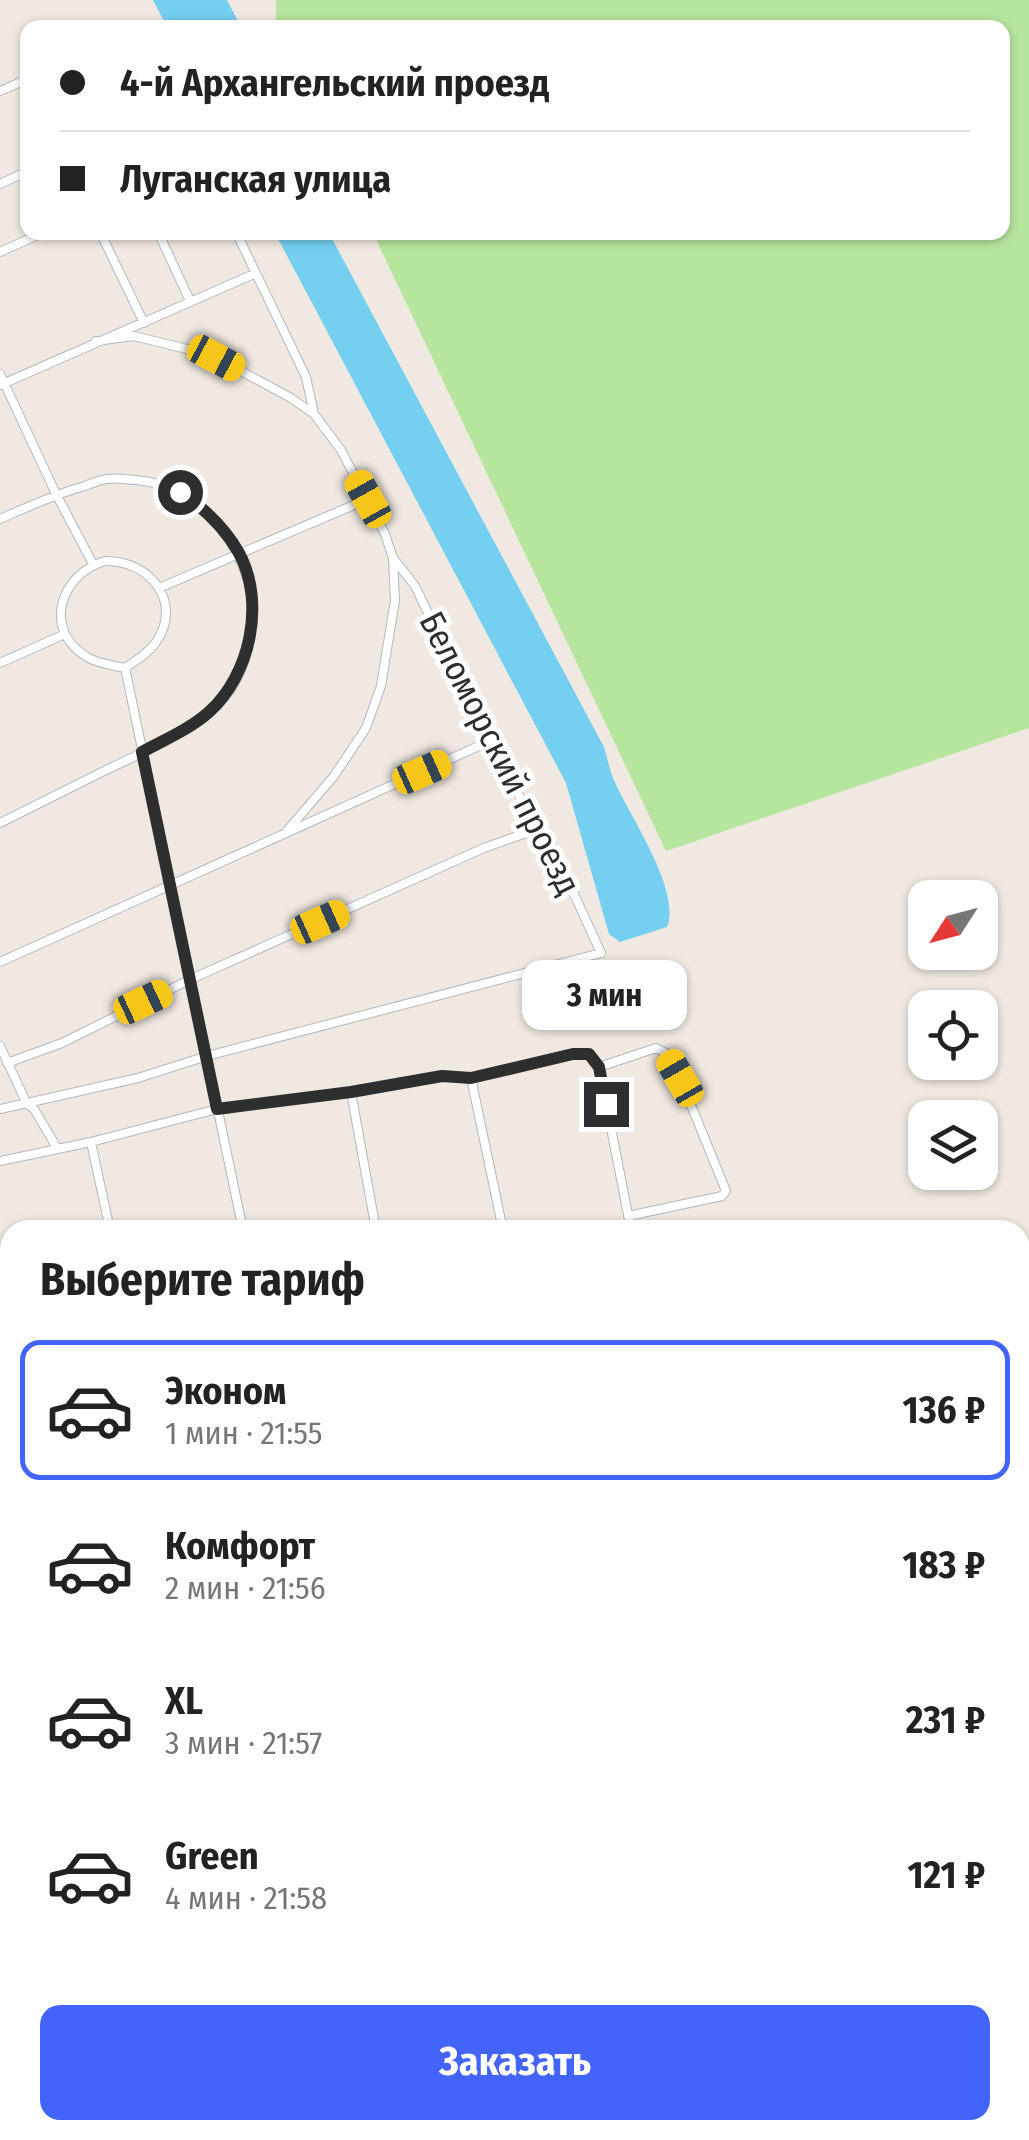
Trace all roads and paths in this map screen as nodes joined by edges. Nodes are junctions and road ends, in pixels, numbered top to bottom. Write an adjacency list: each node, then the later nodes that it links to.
1 (26, 240): 5 (street)
2 (104, 240): 8 (street)
3 (162, 240): 7 (street)
4 (239, 240): 6 (street, Беломорский проезд)
5 (0, 252)
6 (254, 274): 7 (street); 11 (street, Беломорский проезд)
7 (190, 301): 8 (street)
8 (144, 323): 9 (street)
9 (96, 342): 10 (street); 11 (street, Беломорский проезд)
10 (1, 381): 12 (street)
11 (314, 414): 13 (street, Беломорский проезд)
12 (56, 494): 14 (street); 15 (street); 17 (street)
13 (368, 499): 15 (street); 16 (street, Беломорский проезд)
14 (0, 519)
15 (239, 553): 18 (street); 23 (street)
16 (393, 558): 22 (street, Беломорский проезд); 26 (street, Беломорский проезд)
17 (93, 564): 18 (street); 19 (street)
18 (159, 588): 21 (street)
19 (66, 634): 20 (street); 21 (street)
20 (0, 663)
21 (125, 668): 23 (street)
22 (490, 742): 25 (street, Беломорский проезд); 26 (street)
23 (142, 752): 24 (street); 27 (street)
24 (0, 824)
25 (537, 829): 29 (street); 31 (street, Беломорский проезд)
26 (286, 832): 27 (street)
27 (168, 884): 28 (street); 29 (street)
28 (0, 962)
29 (189, 980): 31 (street); 32 (street)
30 (0, 1046): 32 (street)
31 (207, 1056): 36 (street); 38 (street)
32 (7, 1063): 36 (street)
33 (599, 1067): 34 (street); 42 (street); 42 (street)
34 (471, 1078): 35 (street); 46 (street)
35 (351, 1092): 38 (street); 45 (street)
36 (27, 1104): 37 (street); 40 (street)
37 (0, 1109)
38 (217, 1109): 39 (street); 44 (street)
39 (91, 1142): 40 (street); 43 (street)
40 (56, 1148): 41 (street)
41 (0, 1161)
42 (628, 1216): 47 (street)
43 (108, 1220)
44 (241, 1220)
45 (374, 1220)
46 (501, 1220)
47 (629, 1220)

